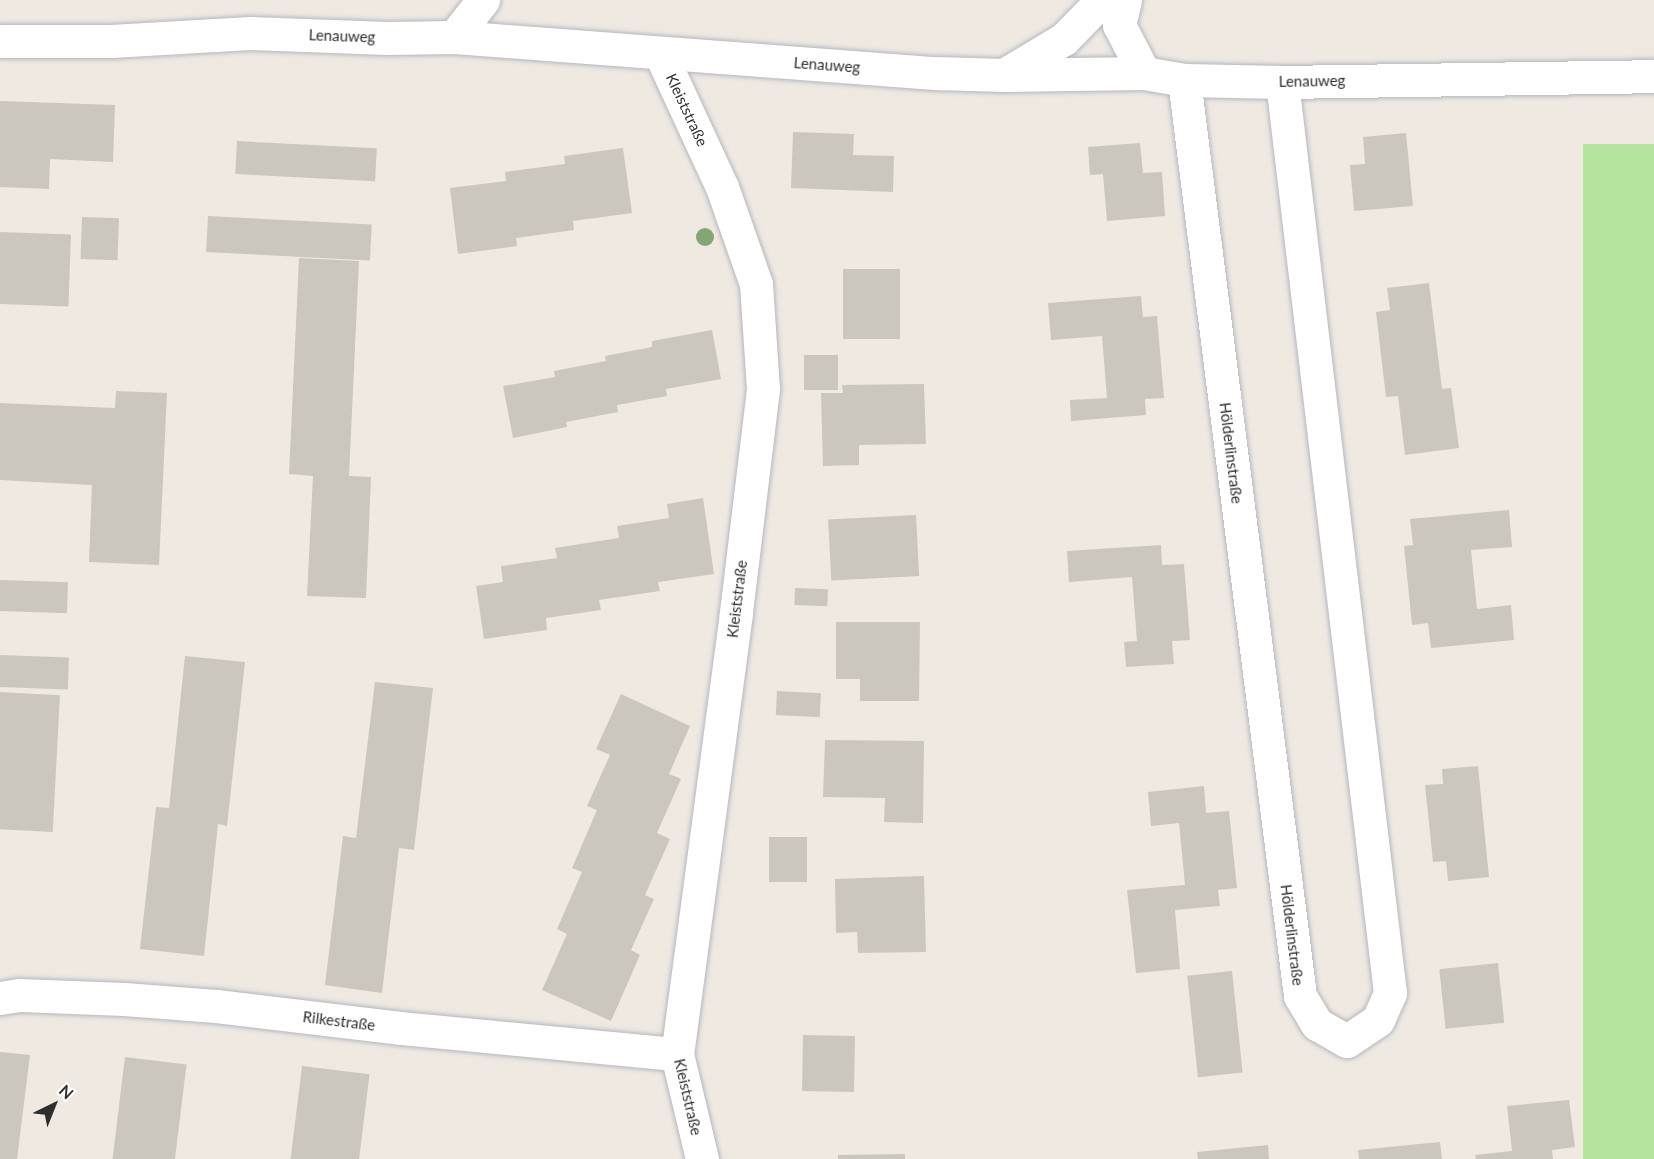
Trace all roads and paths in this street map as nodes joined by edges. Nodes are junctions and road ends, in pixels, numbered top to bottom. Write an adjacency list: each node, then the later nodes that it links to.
1 (483, 0): 4 (street)
2 (1102, 0): 8 (street)
3 (1125, 0): 7 (street)
4 (454, 37): 5 (street, Lenauweg); 6 (street, Lenauweg)
5 (0, 41)
6 (660, 53): 8 (street, Lenauweg); 13 (street, Kleiststraße)
7 (1144, 73): 8 (street, Lenauweg); 10 (street, Lenauweg)
8 (1004, 75)
9 (1654, 76): 11 (street, Lenauweg)
10 (1184, 80): 11 (street, Lenauweg); 11 (street, Hölderlinstraße)
11 (1282, 82)
12 (0, 998): 13 (street, Rilkestraße)
13 (677, 1054): 14 (street, Kleiststraße)
14 (702, 1159)

